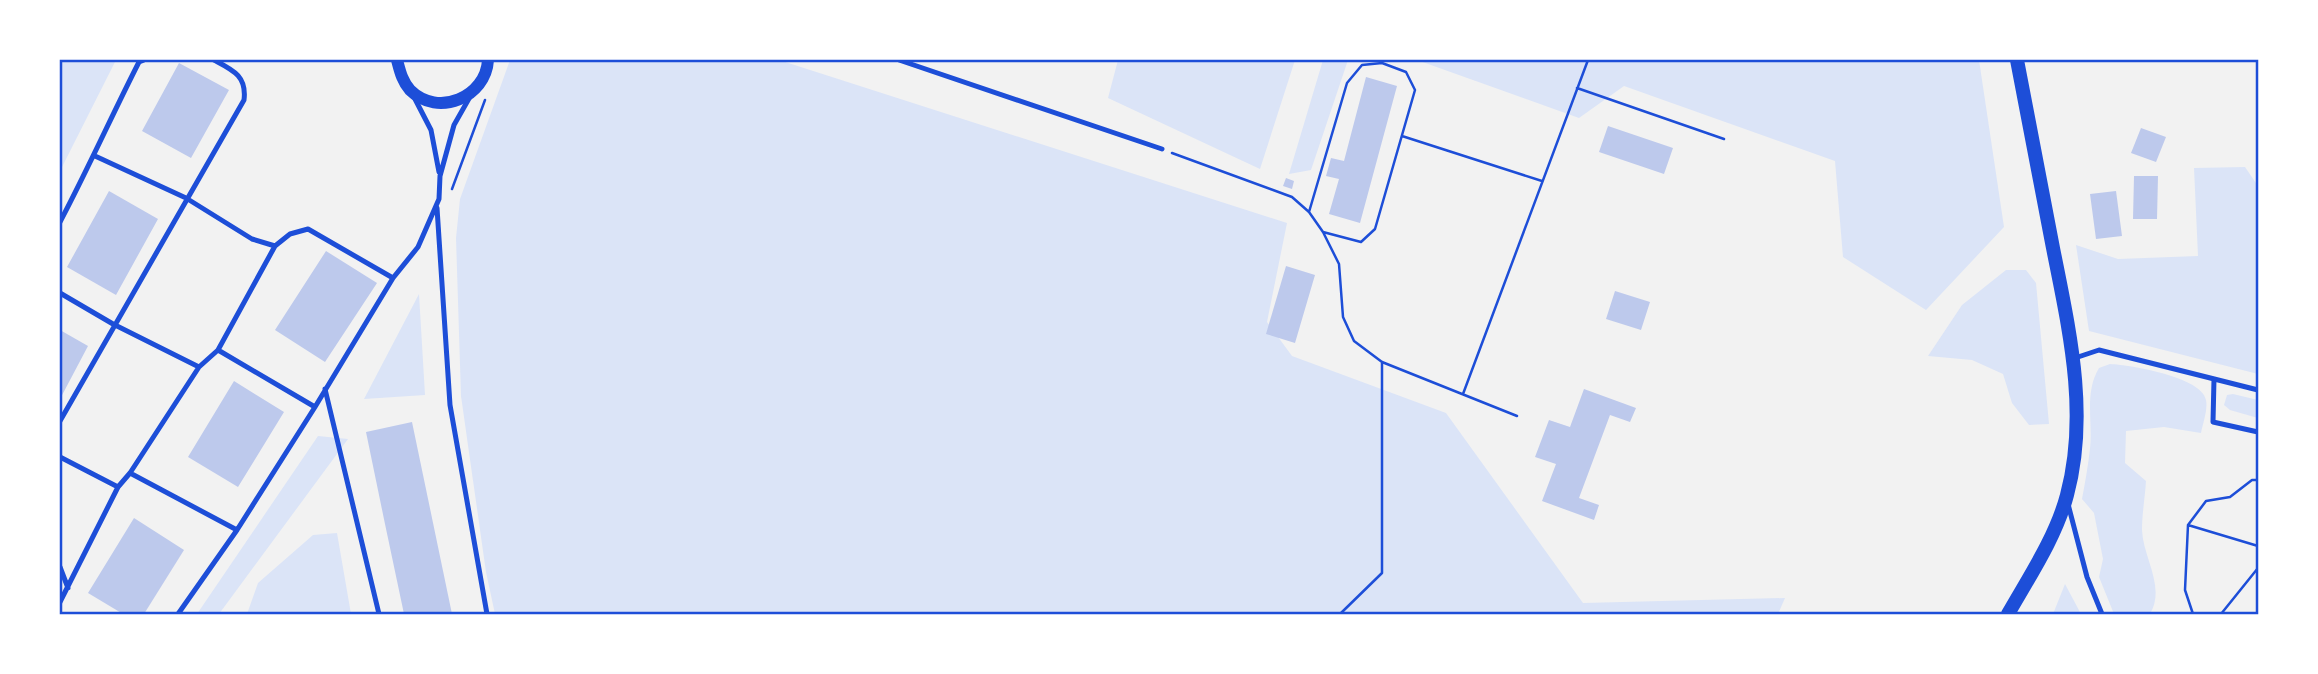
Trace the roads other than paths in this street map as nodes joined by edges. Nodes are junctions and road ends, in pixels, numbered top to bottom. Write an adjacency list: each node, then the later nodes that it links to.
1 (144, 60): 10 (lane)
2 (214, 60): 12 (lane)
3 (397, 60): 7 (street)
4 (488, 60): 8 (street)
5 (899, 60): 9 (lane)
6 (2017, 60): 20 (main road)
7 (411, 91): 8 (street); 11 (lane)
8 (473, 92): 11 (lane)
9 (1162, 149)
10 (95, 156): 12 (lane); 14 (lane)
11 (440, 176): 13 (lane)
12 (186, 198): 15 (lane); 18 (lane)
13 (436, 204): 16 (lane); 38 (lane)
14 (60, 222)
15 (275, 246): 16 (lane); 19 (lane)
16 (393, 278): 23 (lane)
17 (60, 293): 18 (lane)
18 (113, 324): 21 (lane); 26 (lane)
19 (218, 350): 21 (lane); 25 (lane)
20 (2074, 358): 22 (lane); 31 (main road)
21 (199, 367): 29 (lane)
22 (2214, 379): 24 (lane); 27 (lane)
23 (325, 389): 25 (lane); 37 (lane)
24 (2259, 390)
25 (315, 407): 32 (lane)
26 (60, 421)
27 (2259, 432)
28 (60, 457): 30 (lane)
29 (130, 473): 30 (lane); 32 (lane)
30 (118, 488): 34 (lane)
31 (2066, 498): 39 (main road); 40 (lane)
32 (237, 530): 36 (lane)
33 (60, 571): 34 (lane)
34 (68, 589): 35 (lane)
35 (60, 602)
36 (178, 614)
37 (379, 614)
38 (487, 614)
39 (2008, 614)
40 (2102, 614)

